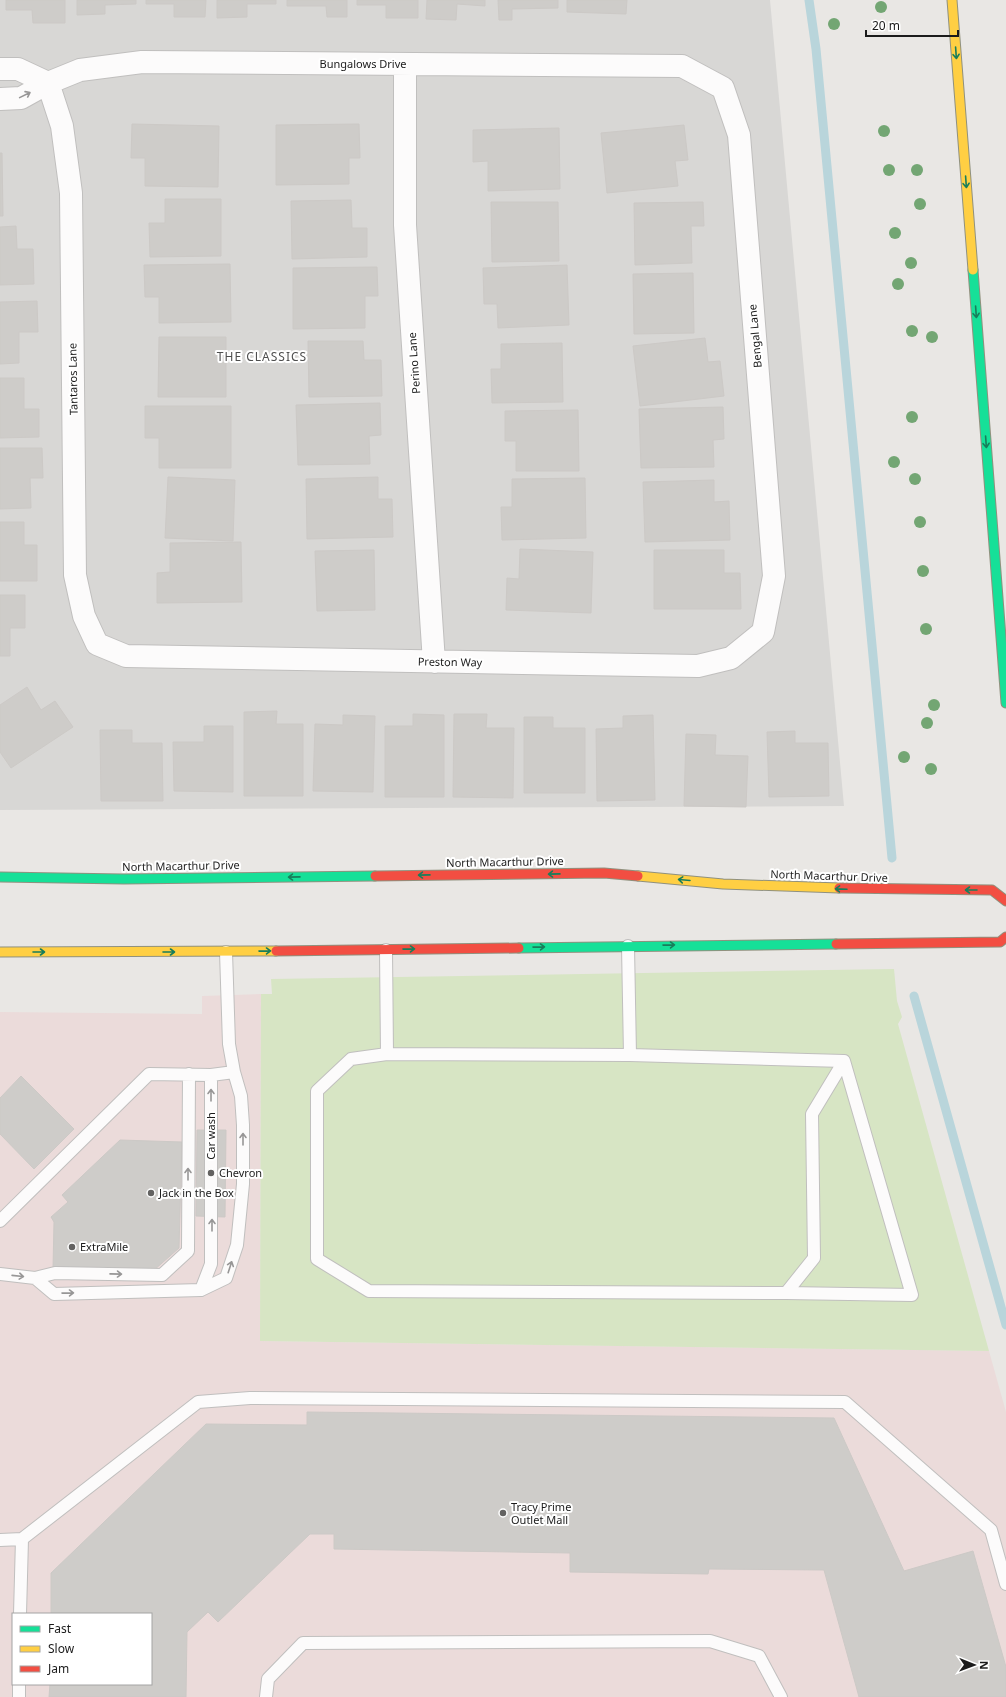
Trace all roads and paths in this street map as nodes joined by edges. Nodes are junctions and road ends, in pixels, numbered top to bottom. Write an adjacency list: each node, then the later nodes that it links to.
1 (952, 0): 10 (main road, one-way to 10)
2 (405, 64): 3 (street, Bungalows Drive); 5 (street, Bungalows Drive); 9 (street, Perino Lane)
3 (682, 66): 7 (street, Bengal Lane)
4 (0, 69): 5 (street)
5 (48, 83): 6 (street, Bungalows Drive, one-way to 5); 8 (street, Tantaros Lane)
6 (0, 98)
7 (763, 632): 9 (street, Preston Way)
8 (126, 656): 9 (street, Preston Way)
9 (434, 662)
10 (1006, 702)
11 (0, 877): 12 (main road, North Macarthur Drive, one-way to 11)
12 (1006, 901)
13 (1006, 937): 14 (main road, one-way to 13)
14 (628, 946): 15 (main road, one-way to 14); 19 (lane)
15 (386, 950): 17 (main road, one-way to 15); 18 (lane)
16 (0, 952): 17 (main road, one-way to 17)
17 (226, 952): 21 (lane)
18 (387, 1054): 19 (lane); 28 (lane)
19 (630, 1055): 20 (lane)
20 (844, 1061): 28 (lane); 28 (lane)
21 (234, 1072): 23 (lane); 27 (lane, one-way to 21)
22 (189, 1074): 23 (lane); 24 (lane); 26 (lane, one-way to 22)
23 (211, 1075): 27 (lane, Car wash, one-way to 23)
24 (0, 1221)
25 (0, 1274): 26 (lane, one-way to 26)
26 (35, 1278): 27 (lane, one-way to 27)
27 (201, 1290)
28 (786, 1293)
29 (22, 1539): 30 (lane); 31 (lane); 32 (lane)
30 (0, 1540)
31 (1006, 1584)
32 (20, 1613)
33 (19, 1685): 34 (lane)
34 (18, 1697)
35 (266, 1697): 36 (lane)
36 (781, 1697)

